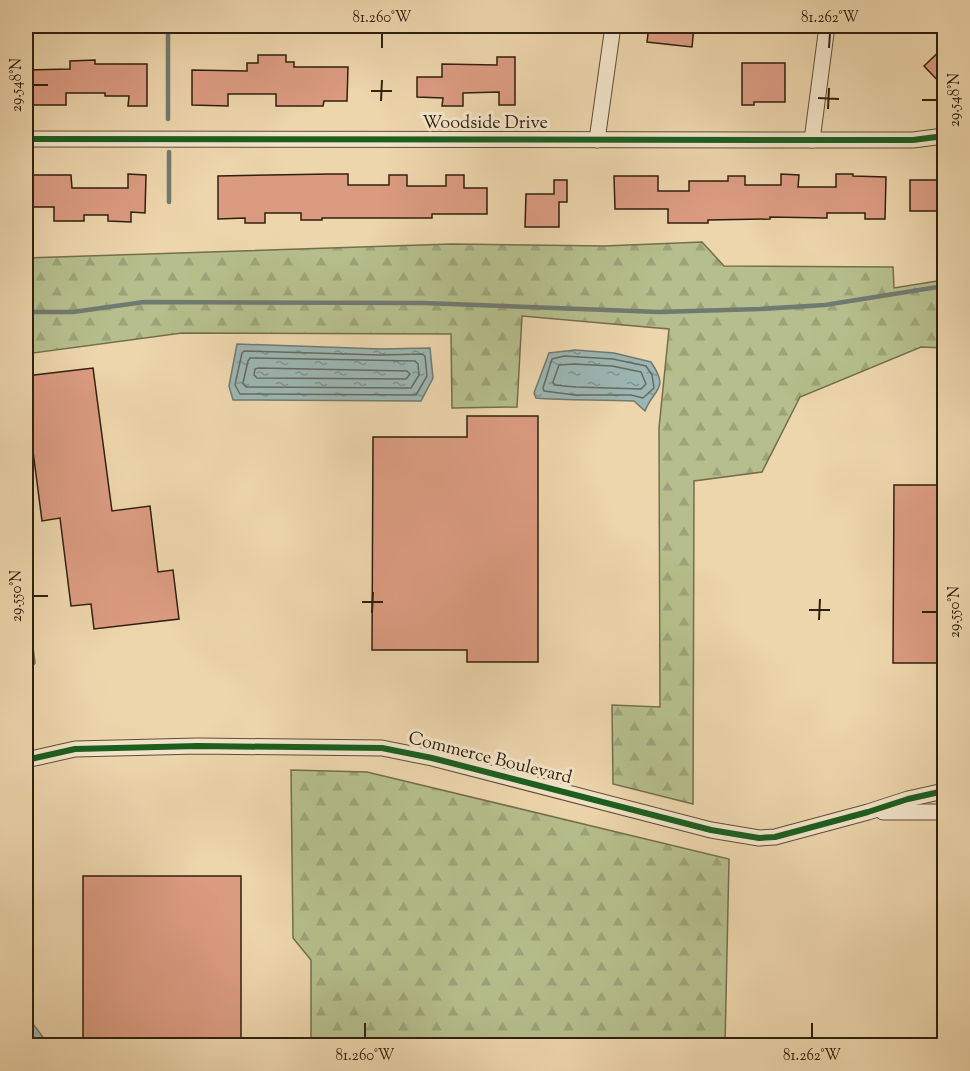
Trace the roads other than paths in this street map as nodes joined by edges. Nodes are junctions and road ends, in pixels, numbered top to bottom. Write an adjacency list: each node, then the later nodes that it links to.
1 (613, 26): 5 (street)
2 (827, 26): 6 (street)
3 (945, 136): 6 (street, Woodside Drive)
4 (26, 139): 5 (street, Woodside Drive)
5 (597, 140): 6 (street, Woodside Drive)
6 (813, 140)
7 (26, 760): 9 (street, Commerce Boulevard)
8 (945, 791): 9 (street)
9 (868, 812): 10 (street)
10 (945, 812)

